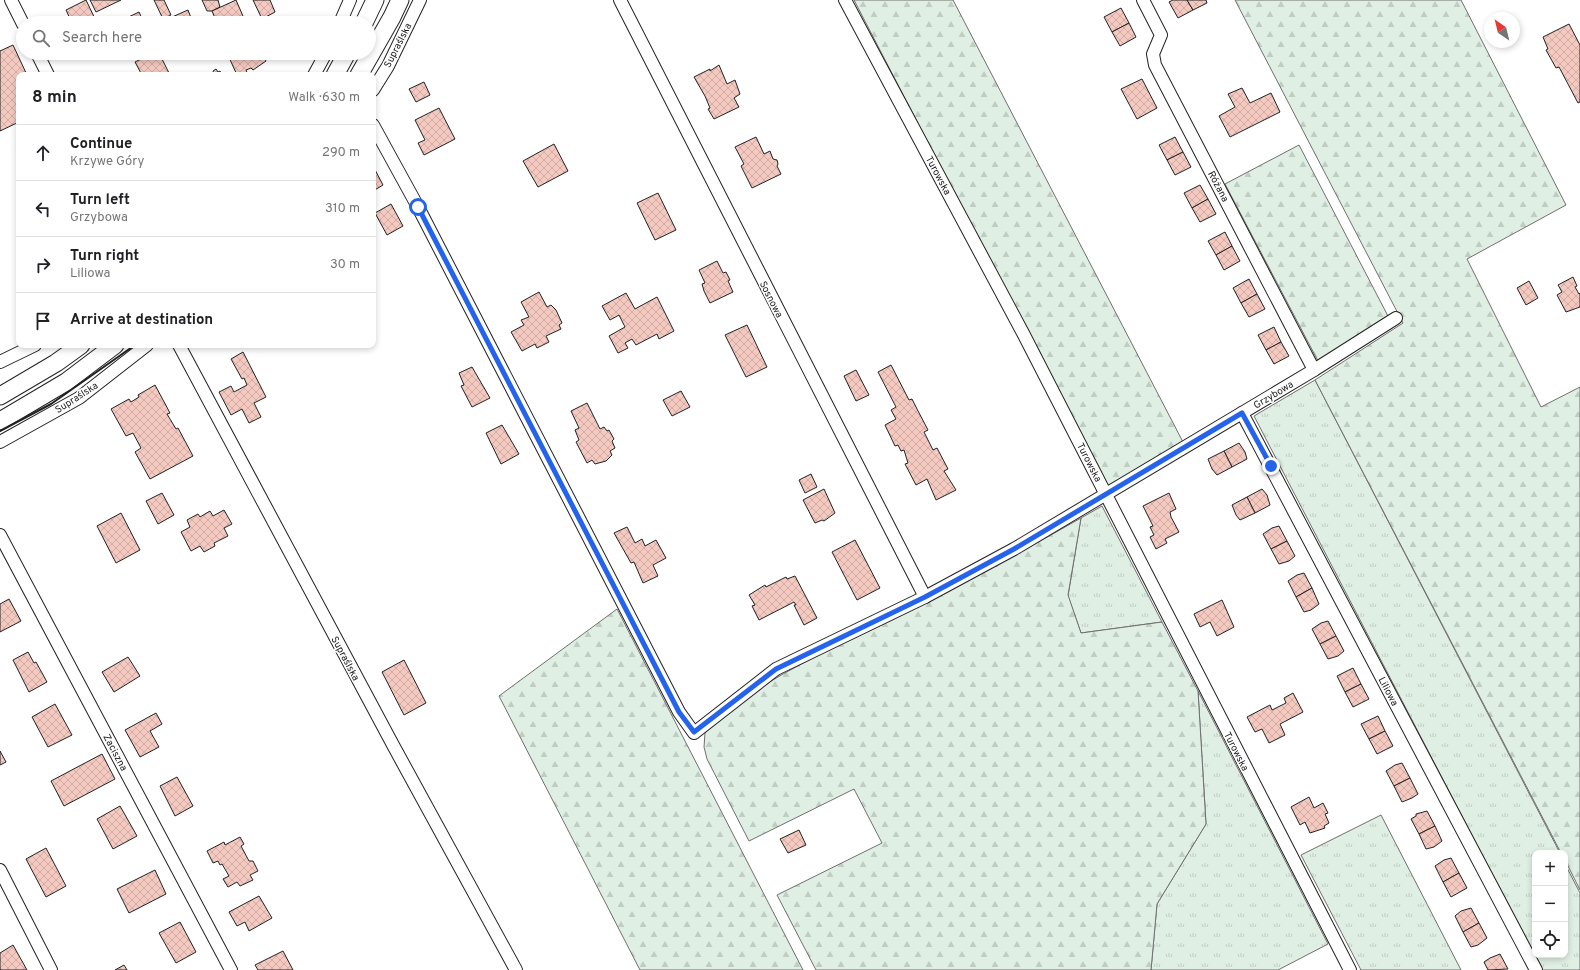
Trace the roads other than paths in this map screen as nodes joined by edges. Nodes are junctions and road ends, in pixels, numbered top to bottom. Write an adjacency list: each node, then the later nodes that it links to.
1 (11, 0): 9 (street)
2 (350, 0): 10 (street)
3 (375, 0): 11 (main road)
4 (400, 0): 12 (main road)
5 (420, 0): 21 (street, Supraślska)
6 (620, 0): 37 (street, Sosnowa)
7 (845, 0): 35 (street, Turowska)
8 (1143, 0): 30 (street, Różana)
9 (19, 16)
10 (343, 16)
11 (367, 16)
12 (376, 45)
13 (40, 60): 17 (street)
14 (322, 60): 18 (street)
15 (343, 60): 19 (main road)
16 (368, 60): 20 (main road)
17 (46, 72)
18 (316, 72)
19 (336, 72)
20 (361, 72)
21 (376, 85)
22 (376, 130): 37 (street, Grzybowa)
23 (1396, 318): 30 (street, Grzybowa)
24 (29, 348): 29 (street)
25 (77, 348): 31 (main road)
26 (111, 348): 33 (main road)
27 (143, 348): 34 (street, Supraślska)
28 (181, 348): 41 (street, Supraślska)
29 (0, 362)
30 (1314, 370): 32 (street, Grzybowa)
31 (0, 396)
32 (1242, 413): 35 (street, Grzybowa); 43 (street, Liliowa)
33 (0, 420)
34 (0, 442)
35 (1106, 494): 37 (street, Grzybowa); 42 (street, Turowska)
36 (0, 535): 40 (street, Zaciszna)
37 (925, 597)
38 (0, 870): 39 (street)
39 (51, 970)
40 (231, 970)
41 (516, 970)
42 (1350, 970)
43 (1536, 970)

